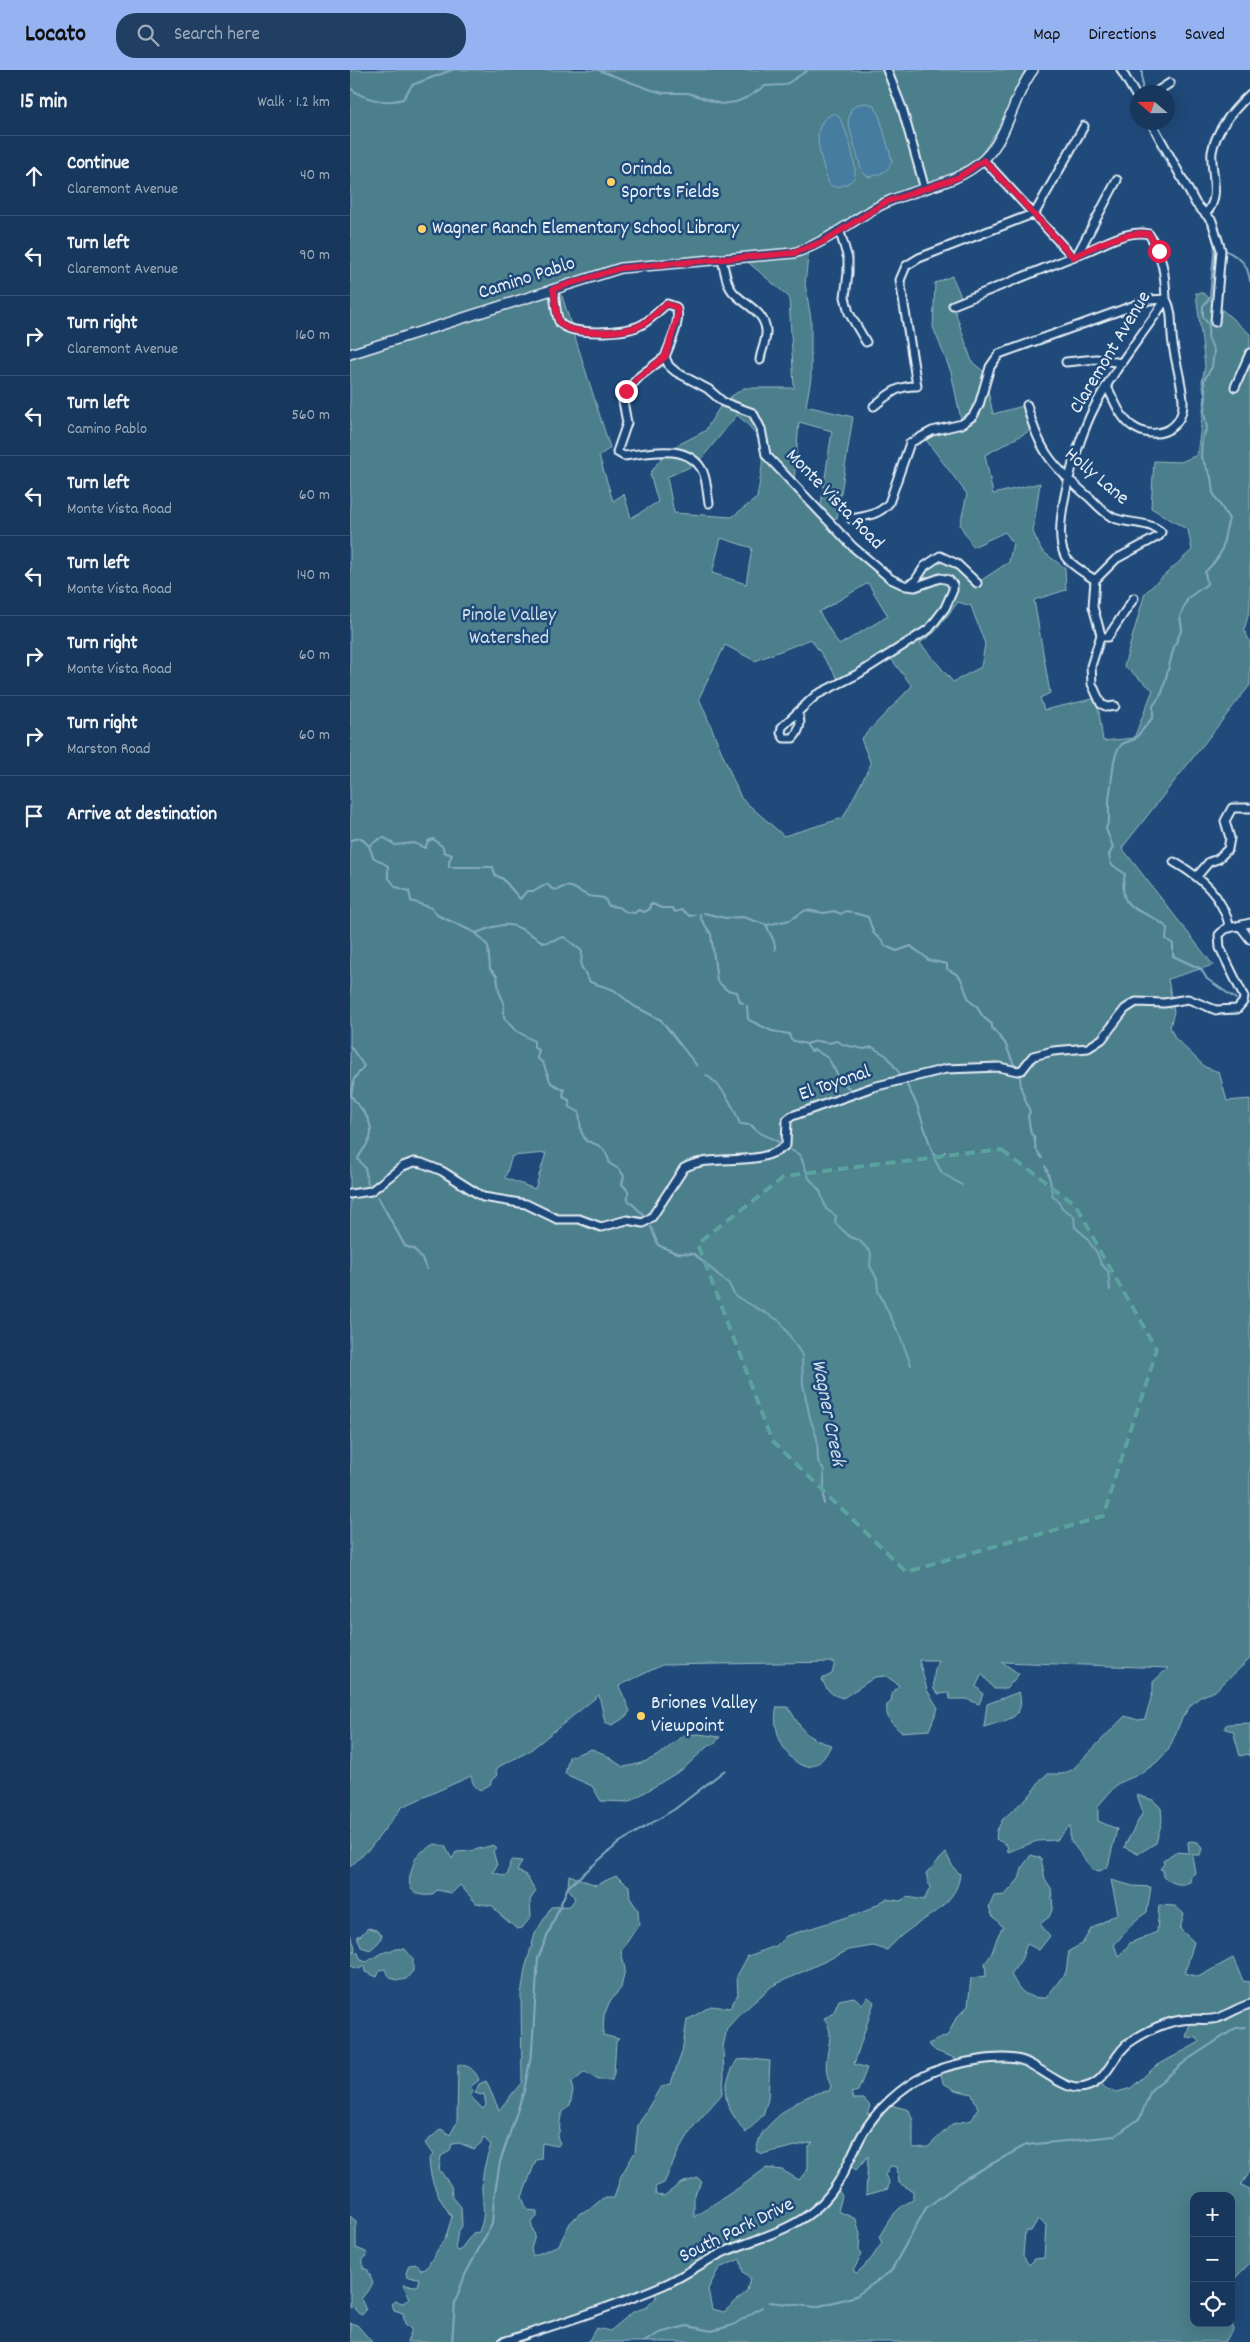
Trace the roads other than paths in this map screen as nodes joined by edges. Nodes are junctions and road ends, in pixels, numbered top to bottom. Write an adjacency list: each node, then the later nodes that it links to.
1 (887, 70): 10 (street)
2 (1033, 70): 8 (main road, Camino Pablo)
3 (1121, 70): 4 (street)
4 (1130, 85)
5 (1250, 94): 12 (street)
6 (1084, 126): 11 (street)
7 (1155, 130): 12 (street)
8 (984, 160): 10 (main road, Camino Pablo); 11 (street)
9 (1117, 180): 14 (street)
10 (925, 189): 13 (main road, Camino Pablo)
11 (1035, 213): 14 (street); 30 (street)
12 (1206, 213): 19 (street)
13 (840, 232): 15 (main road, Camino Pablo); 20 (street)
14 (1075, 256): 17 (street, Claremont Avenue); 18 (street)
15 (722, 260): 16 (main road, Camino Pablo); 24 (street)
16 (553, 289): 22 (main road, Camino Pablo); 23 (street)
17 (1166, 299): 26 (street, Claremont Avenue); 27 (street); 33 (street)
18 (953, 305)
19 (1215, 322)
20 (866, 342)
21 (1250, 353): 28 (street)
22 (350, 354)
23 (665, 357): 32 (street); 36 (street, Monte Vista Road)
24 (760, 360)
25 (1066, 362): 26 (street)
26 (1122, 363): 27 (street, Claremont Avenue)
27 (1107, 387): 31 (street, Claremont Avenue)
28 (1235, 387)
29 (1027, 405): 31 (street, Holly Lane)
30 (874, 406)
31 (1069, 481): 34 (street, Claremont Avenue); 34 (street, Holly Lane)
32 (709, 503)
33 (851, 519)
34 (1095, 580): 38 (street)
35 (977, 583): 36 (street)
36 (906, 586): 40 (street)
37 (1134, 598): 38 (street)
38 (1101, 637): 39 (street)
39 (1115, 706)
40 (798, 714)
41 (1250, 808): 43 (street)
42 (1174, 862): 43 (street)
43 (1198, 875): 46 (street)
44 (1250, 924): 45 (street)
45 (1240, 926): 46 (street); 47 (street)
46 (1230, 928): 48 (street, El Toyonal)
47 (1250, 939)
48 (350, 1194)
49 (1250, 2004): 50 (street, South Park Drive)
50 (503, 2342)

